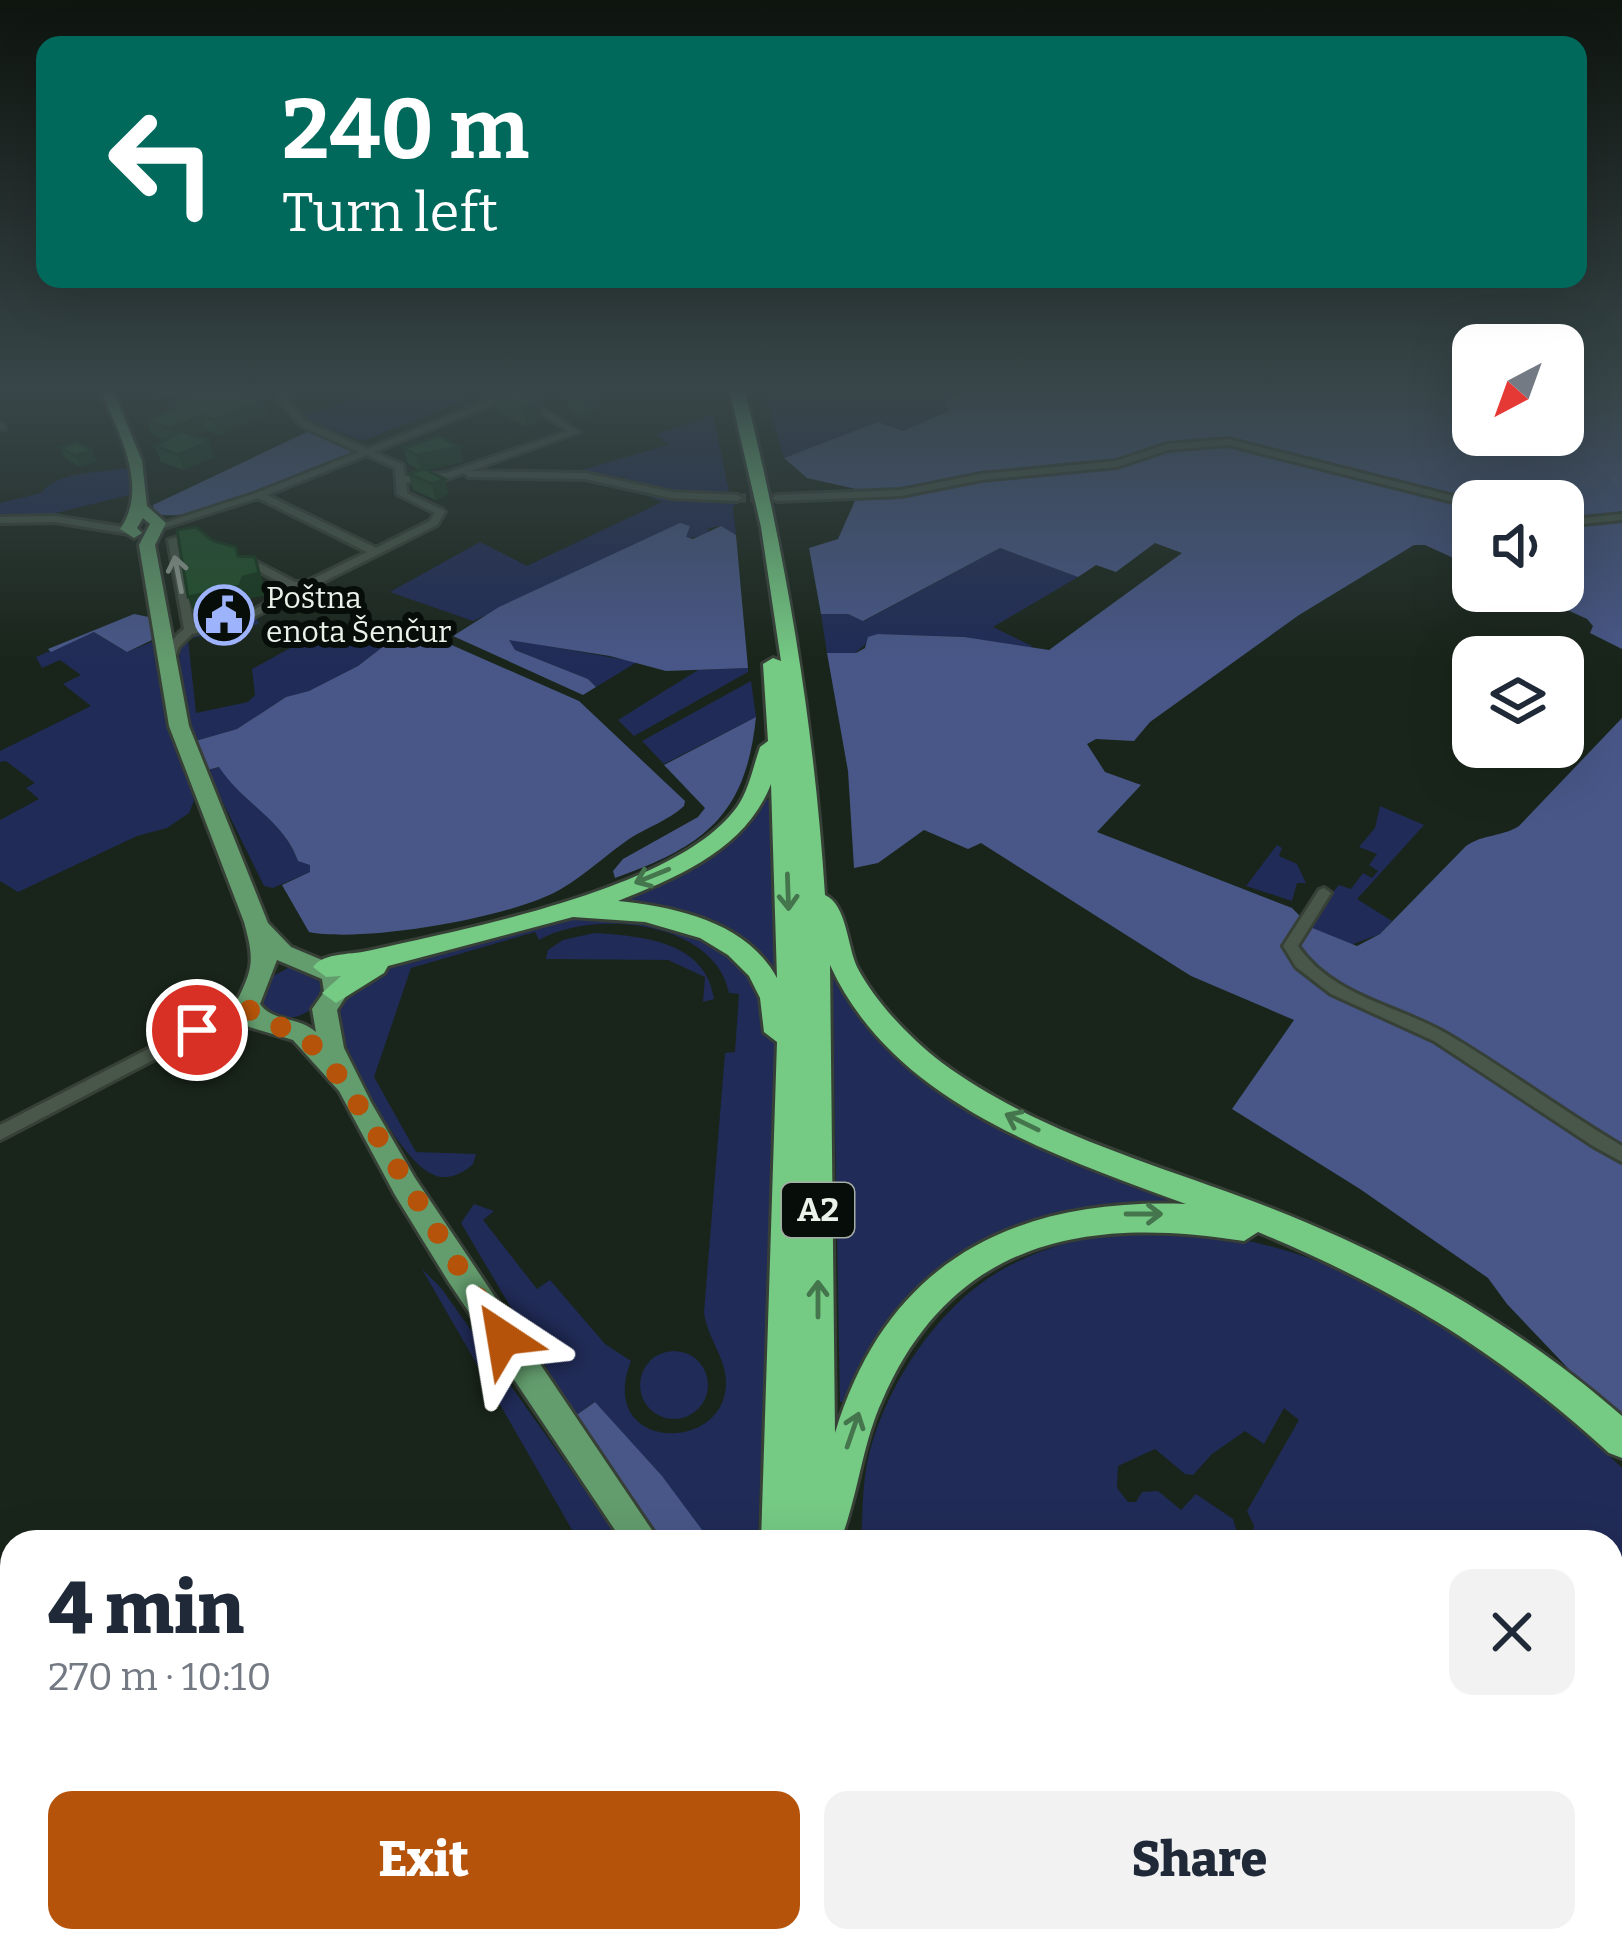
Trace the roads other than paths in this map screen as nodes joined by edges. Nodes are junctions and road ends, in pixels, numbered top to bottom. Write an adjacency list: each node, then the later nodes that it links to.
1 (135, 479): 17 (main road)
2 (297, 479): 9 (street)
3 (401, 479): 20 (street)
4 (599, 479): 10 (street)
5 (744, 479): 25 (highway, A2)
6 (760, 479): 26 (highway, A2)
7 (971, 479): 11 (street)
8 (1375, 479): 12 (street)
9 (259, 495): 15 (street); 20 (street)
10 (737, 498)
11 (778, 498)
12 (1452, 499)
13 (1622, 517): 16 (street)
14 (0, 520): 17 (street)
15 (175, 521): 17 (street); 18 (street)
16 (1584, 521)
17 (143, 527): 24 (main road)
18 (194, 534): 19 (street); 23 (street, one-way to 18)
19 (214, 544)
20 (376, 552): 22 (street)
21 (234, 554): 22 (street)
22 (298, 588): 23 (street)
23 (189, 628): 24 (street)
24 (167, 676): 29 (main road)
25 (779, 734): 28 (highway, one-way to 28); 32 (highway, A2, one-way to 32)
26 (809, 878): 36 (highway, one-way to 26); 40 (highway, A2, one-way to 26)
27 (1324, 893): 35 (street)
28 (553, 912): 30 (highway); 32 (highway)
29 (256, 922): 30 (main road); 31 (main road)
30 (322, 983): 31 (main road); 31 (main road); 33 (main road)
31 (261, 1005): 33 (main road); 34 (street)
32 (790, 1076): 39 (highway, A2)
33 (344, 1082): 38 (main road)
34 (0, 1133)
35 (1622, 1155)
36 (1324, 1248): 37 (highway); 41 (highway, one-way to 36)
37 (1622, 1440)
38 (635, 1530)
39 (780, 1530)
40 (818, 1530)
41 (824, 1530)

